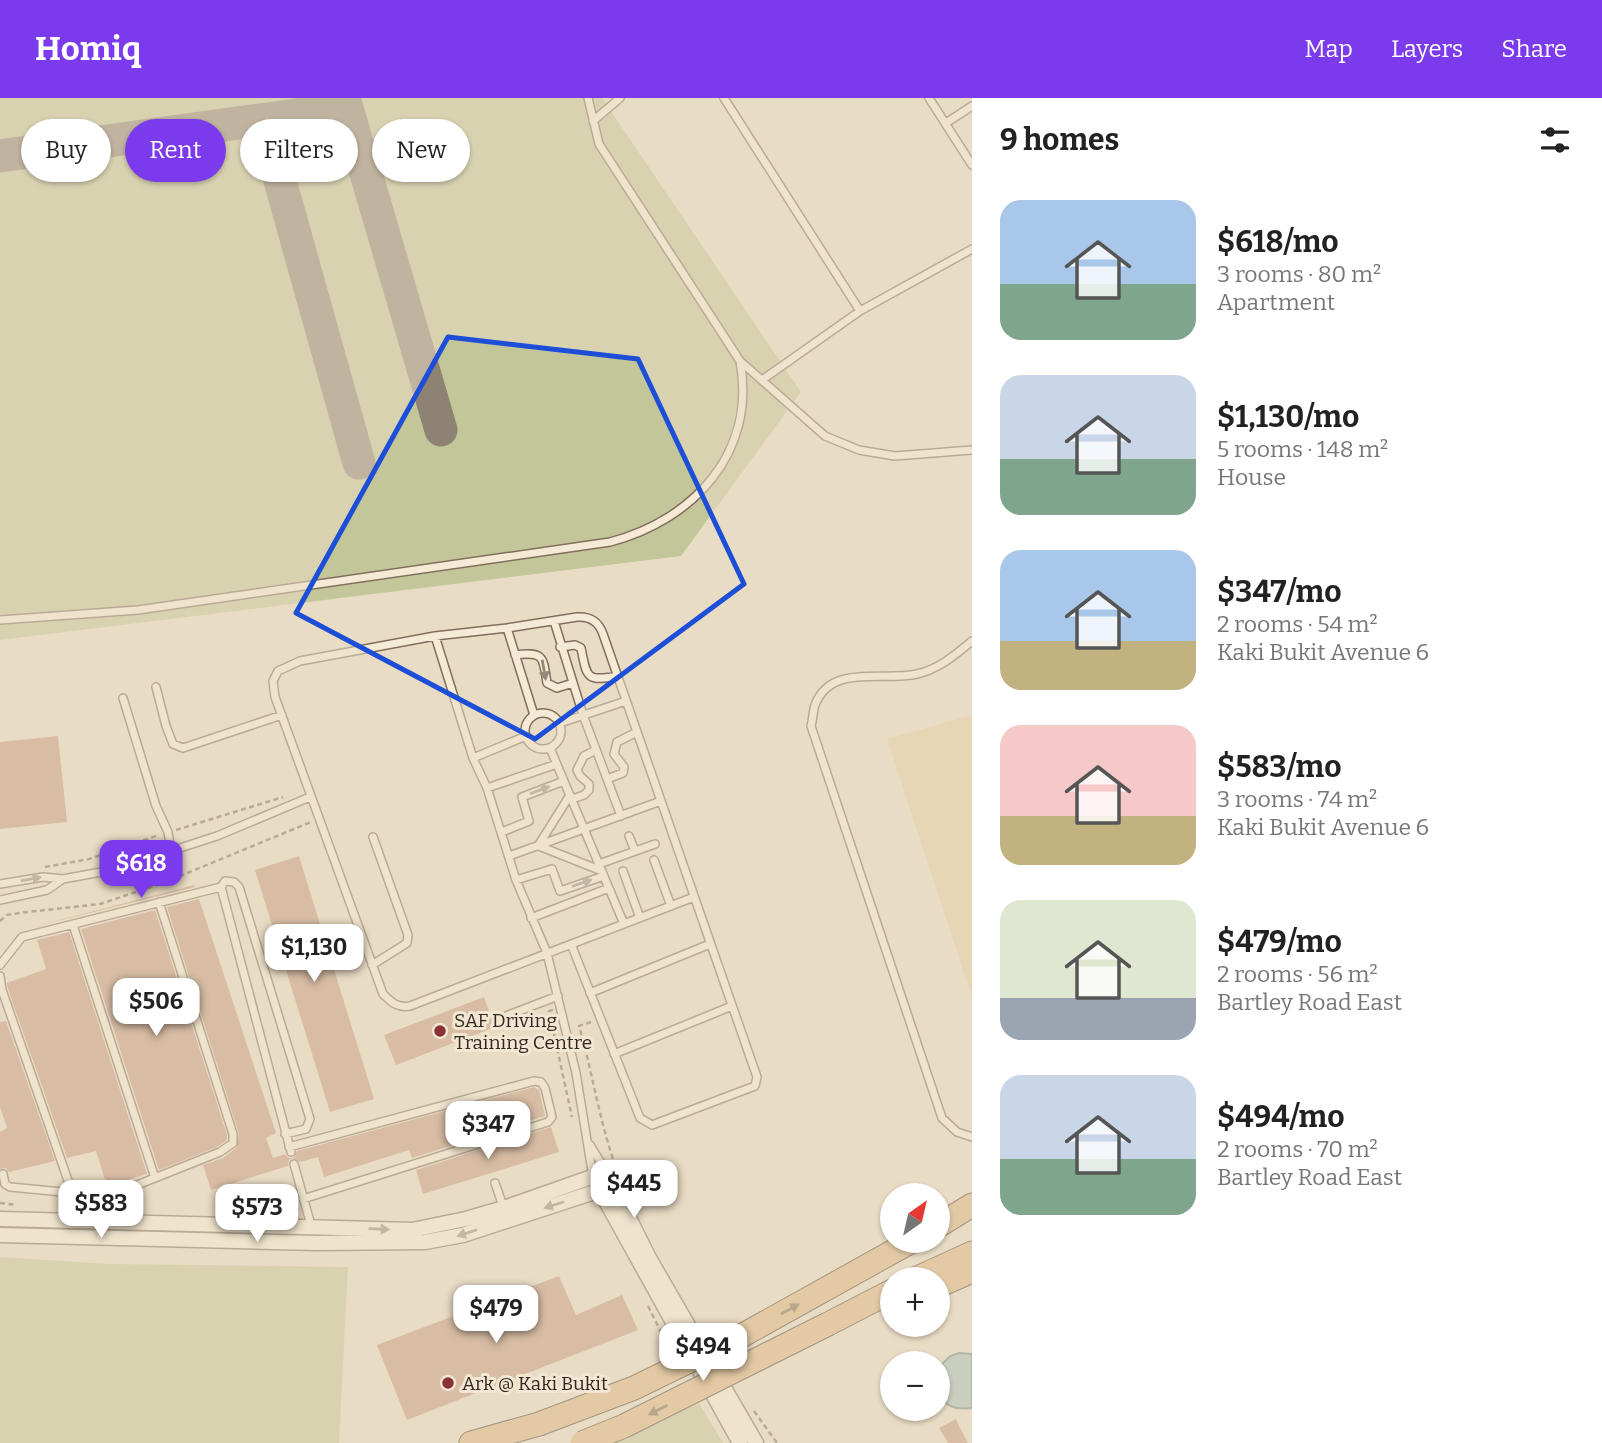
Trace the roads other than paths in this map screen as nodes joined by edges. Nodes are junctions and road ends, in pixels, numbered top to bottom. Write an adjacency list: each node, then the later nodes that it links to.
1 (620, 98): 6 (lane)
2 (724, 98): 10 (lane)
3 (929, 98): 7 (lane)
4 (587, 99): 6 (lane)
5 (972, 106): 7 (lane)
6 (593, 121): 11 (lane)
7 (946, 123): 8 (lane)
8 (972, 165)
9 (972, 249): 10 (lane)
10 (860, 311): 12 (lane)
11 (740, 361): 12 (lane); 14 (lane)
12 (762, 380): 13 (lane)
13 (972, 450)
14 (0, 620)
15 (554, 621): 16 (lane); 19 (lane); 21 (lane)
16 (507, 628): 17 (lane); 20 (lane)
17 (435, 636): 26 (lane); 34 (lane)
18 (972, 641): 88 (lane)
19 (560, 647): 21 (lane); 22 (lane)
20 (515, 655): 22 (lane, one-way to 22); 27 (lane)
21 (618, 676): 25 (lane)
22 (573, 683): 28 (lane)
23 (156, 687): 26 (lane)
24 (124, 698): 51 (lane)
25 (626, 701): 28 (lane); 30 (lane)
26 (282, 715): 41 (lane)
27 (534, 715): 29 (lane); 31 (lane)
28 (583, 715): 29 (lane); 33 (lane)
29 (560, 723): 32 (lane)
30 (637, 732): 38 (lane); 43 (lane)
31 (526, 736): 32 (lane); 34 (lane)
32 (550, 748): 35 (lane)
33 (596, 750): 38 (lane); 42 (lane)
34 (473, 758): 40 (lane)
35 (557, 764): 37 (lane); 39 (lane)
36 (526, 765): 37 (lane)
37 (528, 775): 40 (lane)
38 (607, 779): 44 (lane)
39 (564, 781): 42 (lane); 46 (lane, one-way to 39)
40 (487, 788): 46 (lane)
41 (310, 797): 51 (lane); 80 (lane)
42 (571, 797): 45 (lane); 50 (lane)
43 (661, 801): 44 (lane); 66 (lane)
44 (621, 816): 45 (lane)
45 (585, 830): 50 (lane); 55 (lane)
46 (502, 832): 53 (lane)
47 (629, 836): 52 (lane)
48 (373, 837): 80 (lane)
49 (654, 844): 52 (lane)
50 (538, 846): 53 (lane); 55 (lane)
51 (171, 851): 59 (lane)
52 (635, 851): 55 (lane)
53 (509, 856): 60 (lane)
54 (654, 860): 57 (lane)
55 (602, 870): 60 (lane, one-way to 55); 65 (lane)
56 (623, 871): 63 (lane)
57 (658, 872): 58 (lane); 70 (lane)
58 (649, 876)
59 (63, 879): 62 (lane, one-way to 59); 67 (lane)
60 (516, 880): 72 (lane)
61 (637, 880): 63 (lane)
62 (0, 884)
63 (628, 884): 73 (lane)
64 (221, 887): 68 (lane); 87 (lane); 87 (lane)
65 (609, 888): 69 (lane); 74 (lane)
66 (694, 897): 70 (lane); 77 (lane)
67 (0, 900)
68 (159, 902): 75 (lane); 92 (lane)
69 (570, 903): 71 (lane); 72 (lane)
70 (671, 906): 73 (lane)
71 (573, 913)
72 (531, 918): 78 (lane)
73 (640, 918): 74 (lane)
74 (624, 924): 76 (lane)
75 (73, 925): 79 (lane); 92 (lane)
76 (571, 944): 78 (lane); 82 (lane)
77 (710, 944): 82 (lane); 84 (lane)
78 (547, 953): 80 (lane); 83 (lane)
79 (0, 965)
80 (372, 965)
81 (0, 976): 95 (lane)
82 (590, 993): 86 (lane)
83 (558, 996): 85 (lane); 89 (lane)
84 (732, 1006): 86 (lane); 86 (lane)
85 (506, 1016)
86 (614, 1054)
87 (285, 1134): 96 (lane)
88 (972, 1137)
89 (588, 1142): 93 (lane); 93 (lane)
90 (294, 1164): 96 (lane)
91 (3, 1174): 95 (lane)
92 (155, 1178): 95 (lane)
93 (605, 1178): 98 (street); 114 (street); 115 (street)
94 (495, 1183): 98 (lane)
95 (72, 1192)
96 (303, 1199): 101 (lane)
97 (971, 1206): 100 (highway)
98 (506, 1214): 101 (street, one-way to 98); 103 (street, one-way to 103)
99 (0, 1219): 101 (street)
100 (950, 1219)
101 (311, 1227): 103 (lane)
102 (0, 1235): 103 (street)
103 (317, 1243)
104 (890, 1253): 112 (highway, one-way to 104, bridge)
105 (972, 1253): 106 (highway)
106 (941, 1267)
107 (972, 1271): 108 (highway)
108 (950, 1281)
109 (880, 1297): 111 (highway)
110 (880, 1313): 111 (highway)
111 (828, 1324): 113 (highway, one-way to 113, bridge)
112 (471, 1443)
113 (582, 1443)
114 (740, 1443)
115 (756, 1443)

